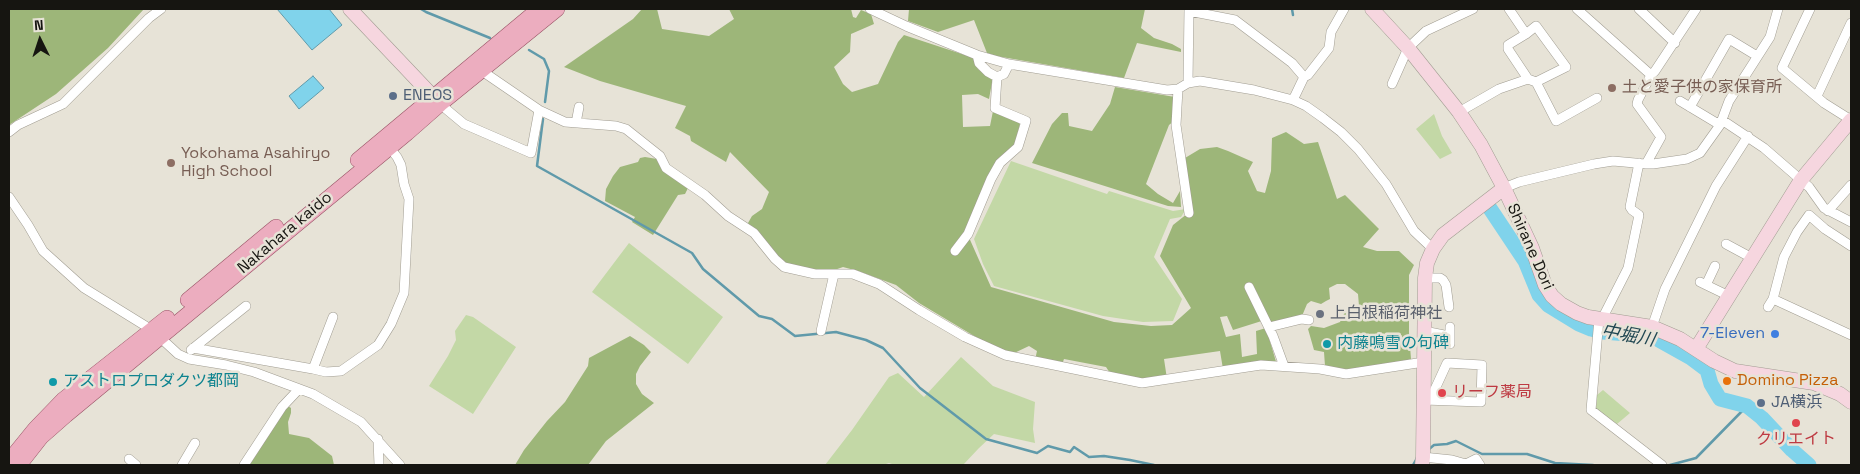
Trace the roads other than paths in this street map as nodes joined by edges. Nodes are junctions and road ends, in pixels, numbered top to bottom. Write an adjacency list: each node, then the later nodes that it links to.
1 (161, 9): 43 (street)
2 (350, 9): 34 (street)
3 (540, 9): 34 (main road, Nakahara kaido)
4 (557, 9): 23 (main road, Nakahara kaido)
5 (870, 9): 20 (street)
6 (1344, 9): 26 (street)
7 (1372, 9): 19 (street, Shirane Dori)
8 (1473, 9): 19 (street)
9 (1510, 9): 17 (street)
10 (1577, 9): 24 (street)
11 (1639, 9): 18 (street)
12 (1696, 9): 18 (street)
13 (1810, 9): 31 (street)
14 (1189, 10): 26 (street); 28 (street)
15 (1775, 10): 21 (street)
16 (1851, 22): 31 (street)
17 (1526, 34): 27 (street); 27 (street)
18 (1675, 43): 24 (street)
19 (1408, 48): 29 (street); 39 (street, Shirane Dori)
20 (977, 55): 22 (street); 25 (street)
21 (1758, 56): 36 (street); 41 (street)
22 (1009, 64): 25 (street); 30 (street)
23 (482, 71): 34 (main road, Nakahara kaido); 38 (street)
24 (1651, 75): 46 (street)
25 (996, 77): 57 (street)
26 (1304, 77): 33 (street)
27 (1532, 81): 32 (street); 39 (street)
28 (1188, 83): 30 (street); 33 (street)
29 (1392, 84)
30 (1178, 89): 52 (street)
31 (1817, 96): 40 (street)
32 (1597, 98)
33 (1293, 100): 56 (street)
34 (436, 101): 38 (street); 45 (main road, Nakahara kaido); 75 (main road, Nakahara kaido)
35 (1680, 101): 36 (street)
36 (1690, 107): 41 (street)
37 (579, 108): 42 (street)
38 (538, 110): 42 (street)
39 (1459, 112): 49 (street, Shirane Dori)
40 (1851, 120): 47 (street)
41 (1721, 122): 44 (street); 46 (street)
42 (576, 123): 60 (street)
43 (9, 132)
44 (1748, 136): 47 (street); 70 (street)
45 (390, 147): 75 (main road, Nakahara kaido); 81 (street)
46 (1642, 164): 49 (street); 67 (street)
47 (1800, 180): 51 (street); 58 (street)
48 (1851, 185): 51 (street)
49 (1504, 188): 56 (street); 67 (street, Shirane Dori)
50 (9, 197): 75 (street)
51 (1828, 211): 53 (street)
52 (1189, 213)
53 (1851, 222)
54 (1726, 244): 58 (street)
55 (1851, 246): 73 (street)
56 (1433, 249): 61 (street)
57 (955, 251)
58 (1752, 258): 63 (street)
59 (1715, 266): 63 (street)
60 (834, 274): 72 (street); 80 (street)
61 (1425, 278): 64 (street); 71 (street)
62 (1249, 287): 69 (street)
63 (1729, 296): 77 (street)
64 (1452, 303)
65 (246, 306): 76 (street)
66 (333, 318): 81 (street)
67 (1601, 319): 70 (street, Shirane Dori); 95 (street)
68 (1309, 320): 69 (street)
69 (1269, 327): 80 (street)
70 (1652, 327): 77 (street, Shirane Dori)
71 (1424, 331): 74 (street); 79 (street)
72 (821, 332)
73 (1851, 335)
74 (1450, 336)
75 (148, 340): 78 (street); 87 (main road, Nakahara kaido); 90 (main road, Nakahara kaido)
76 (193, 348): 78 (street); 81 (street)
77 (1696, 349): 84 (street, Shirane Dori)
78 (183, 357): 82 (street)
79 (1424, 362): 80 (street); 83 (street)
80 (1284, 366)
81 (313, 369)
82 (299, 389): 85 (street); 91 (street)
83 (1427, 400): 83 (street); 88 (street)
84 (1851, 402)
85 (378, 440): 92 (street); 93 (street)
86 (195, 443): 89 (street)
87 (9, 461)
88 (1422, 461): 94 (street)
89 (186, 464)
90 (19, 465)
91 (244, 465)
92 (379, 465)
93 (400, 465)
94 (1480, 465)
95 (1662, 465)

